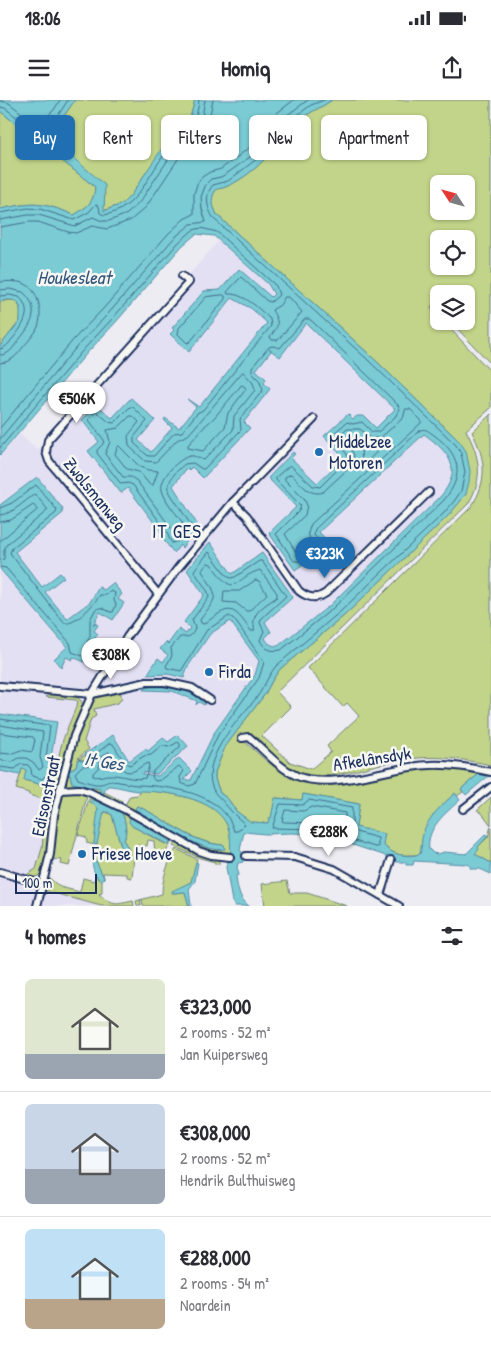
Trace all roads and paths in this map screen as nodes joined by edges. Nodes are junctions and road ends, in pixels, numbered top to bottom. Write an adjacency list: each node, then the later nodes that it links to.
1 (182, 276): 5 (street, Zwolsmanweg)
2 (314, 419): 4 (street, Edisonstraat)
3 (429, 492): 4 (street)
4 (233, 502): 5 (street, Edisonstraat)
5 (158, 594): 7 (street, Edisonstraat)
6 (0, 686): 7 (street)
7 (92, 694): 8 (street); 12 (street, Edisonstraat)
8 (210, 700)
9 (242, 738): 10 (street, Afkelânsdyk)
10 (491, 772)
11 (491, 787): 13 (street)
12 (60, 790): 15 (street); 18 (street, Edisonstraat)
13 (463, 809)
14 (246, 856): 19 (street)
15 (230, 857)
16 (391, 860): 19 (street)
17 (0, 872): 18 (street)
18 (42, 884): 20 (street, Edisonstraat)
19 (380, 895): 21 (street)
20 (37, 906)
21 (399, 906)

